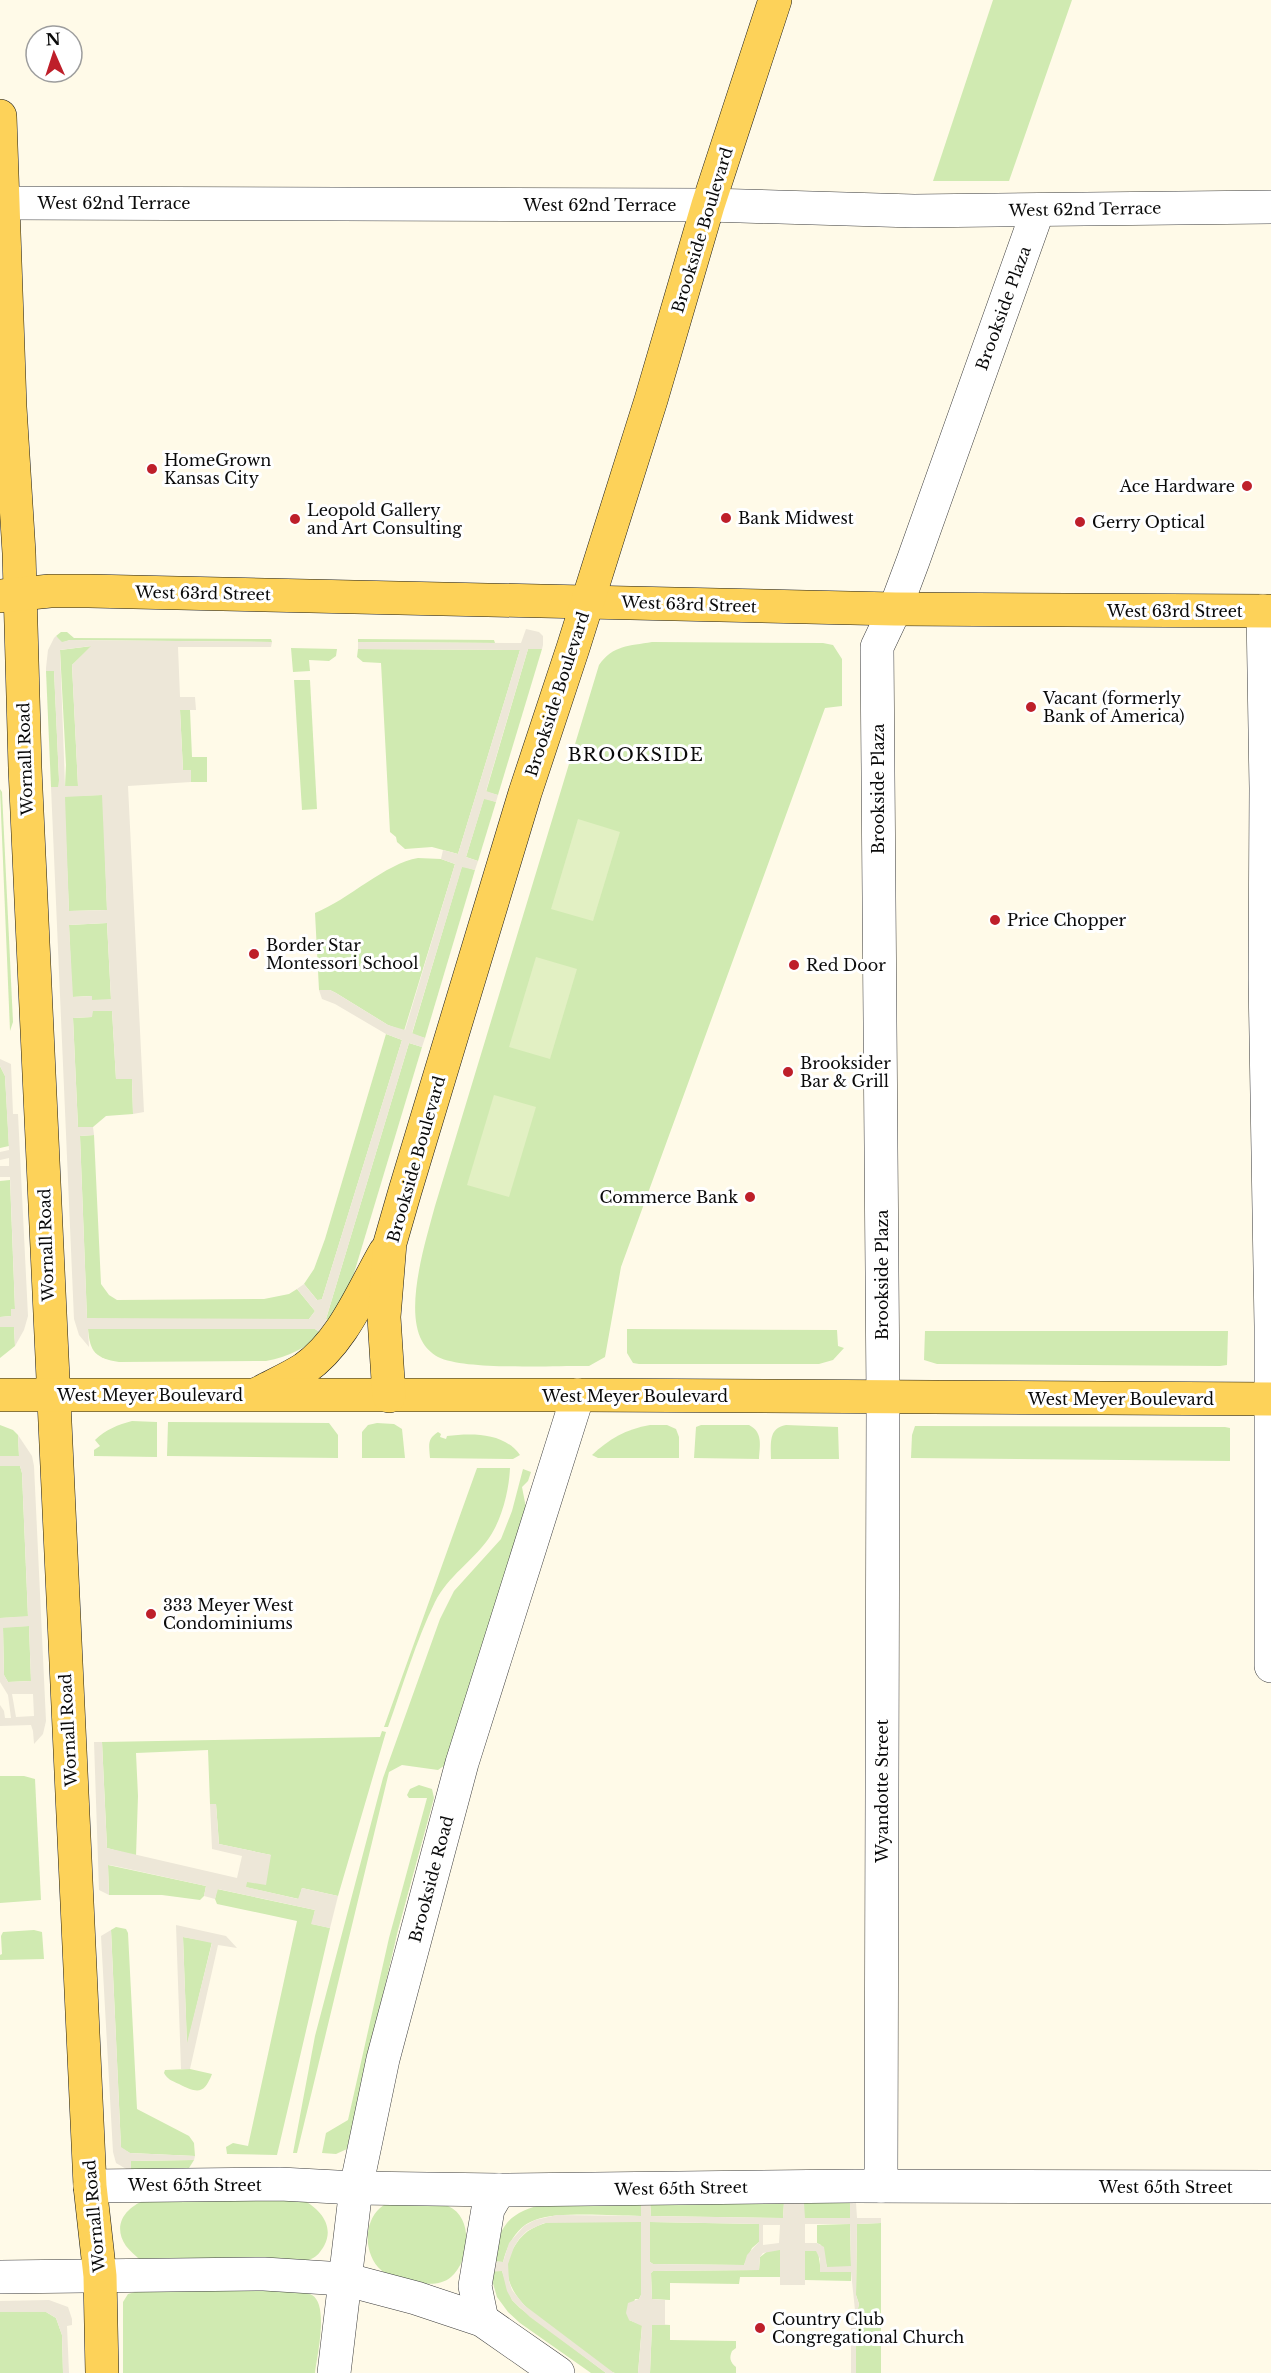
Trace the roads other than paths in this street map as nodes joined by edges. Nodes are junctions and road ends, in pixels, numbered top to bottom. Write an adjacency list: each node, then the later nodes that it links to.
1 (775, 0): 4 (main road, Brookside Boulevard)
2 (0, 116): 3 (main road, Wornall Road)
3 (1, 203): 4 (street, West 62nd Terrace); 8 (main road, Wornall Road)
4 (708, 205): 6 (street, West 62nd Terrace); 7 (main road, Brookside Boulevard)
5 (1271, 207): 6 (street, West 62nd Terrace)
6 (1038, 210): 9 (street, Brookside Plaza)
7 (587, 601): 8 (main road, West 63rd Street); 9 (main road, West 63rd Street); 11 (main road, Brookside Boulevard)
8 (7, 602): 12 (main road, Wornall Road)
9 (895, 609): 10 (main road, West 63rd Street); 17 (street, Brookside Plaza)
10 (1267, 611): 18 (street)
11 (390, 1243): 14 (main road); 16 (main road, Brookside Boulevard)
12 (53, 1394): 13 (main road, West Meyer Boulevard); 14 (main road, West Meyer Boulevard); 20 (main road, Wornall Road)
13 (0, 1395)
14 (256, 1395): 16 (main road, West Meyer Boulevard)
15 (578, 1395): 16 (main road, West Meyer Boulevard); 17 (main road, West Meyer Boulevard); 23 (street, Brookside Road)
16 (389, 1396)
17 (883, 1397): 18 (main road, West Meyer Boulevard); 21 (street, Wyandotte Street)
18 (1271, 1400): 19 (street)
19 (1271, 1666)
20 (90, 2186): 23 (street, West 65th Street); 25 (main road, Wornall Road)
21 (881, 2186): 22 (street, West 65th Street); 24 (street, West 65th Street)
22 (1271, 2187)
23 (356, 2188): 24 (street, West 65th Street); 27 (street, Brookside Road)
24 (499, 2190): 28 (street)
25 (100, 2276): 26 (street); 27 (street); 29 (main road, Wornall Road)
26 (0, 2277)
27 (344, 2279): 28 (street); 30 (street, Brookside Road)
28 (482, 2320): 31 (street)
29 (102, 2373)
30 (334, 2373)
31 (558, 2373)

